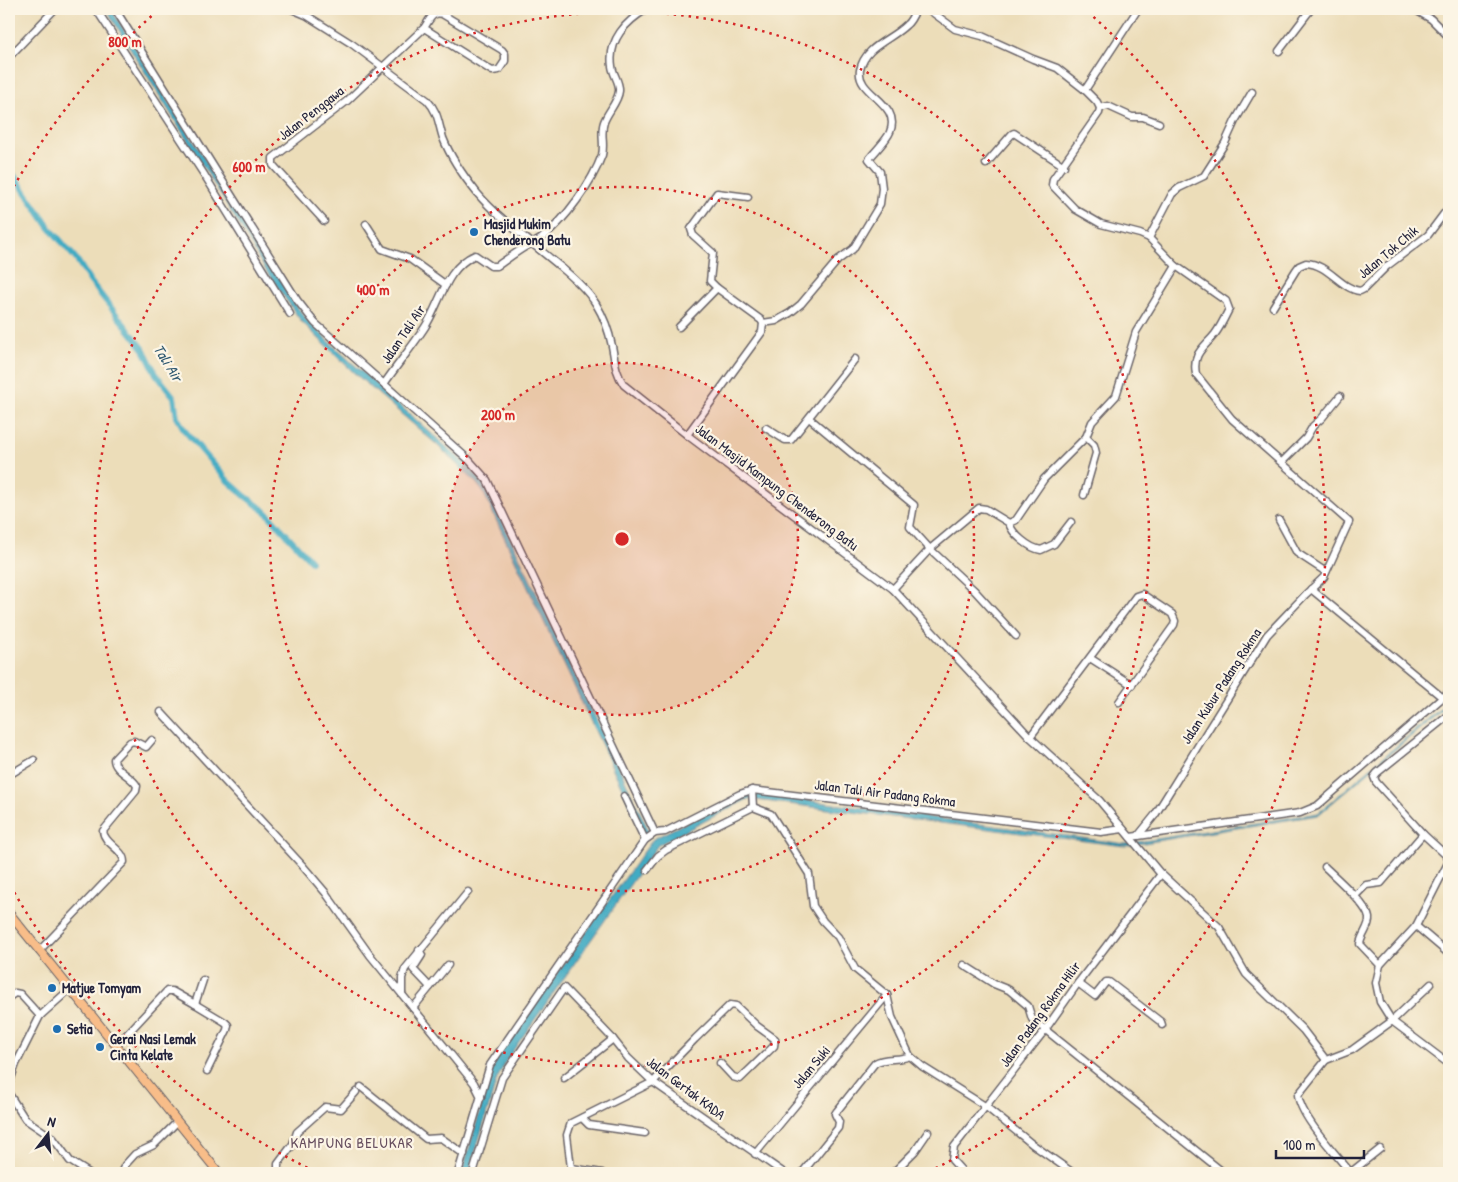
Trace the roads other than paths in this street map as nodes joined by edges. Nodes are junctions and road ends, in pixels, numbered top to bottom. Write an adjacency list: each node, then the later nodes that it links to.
1 (55, 9): 14 (street)
2 (96, 9): 32 (street)
3 (115, 9): 36 (street, Jalan Tali Air)
4 (292, 9): 15 (street, Jalan Masjid Kampung Chenderong Batu)
5 (647, 9): 27 (street, Jalan Tali Air)
6 (916, 9): 33 (street)
7 (928, 9): 16 (street)
8 (1138, 9): 16 (street)
9 (1311, 9): 13 (street)
10 (1414, 9): 12 (street)
11 (424, 28): 11 (street, Jalan Penggawa); 15 (street, Jalan Penggawa)
12 (1449, 37)
13 (1278, 51)
14 (9, 57)
15 (384, 67): 24 (street, Jalan Penggawa); 27 (street, Jalan Masjid Kampung Chenderong Batu)
16 (1085, 90): 18 (street)
17 (1252, 92): 26 (street)
18 (1100, 108): 19 (street); 21 (street)
19 (1160, 123)
20 (986, 164): 21 (street)
21 (1064, 166): 26 (street)
22 (748, 197): 30 (street)
23 (1449, 207): 31 (street, Jalan Tok Chik)
24 (324, 221)
25 (366, 224): 29 (street)
26 (1149, 238): 28 (street)
27 (532, 243): 29 (street, Jalan Tali Air); 40 (street, Jalan Masjid Kampung Chenderong Batu)
28 (1176, 266): 41 (street); 42 (street)
29 (446, 285): 36 (street, Jalan Tali Air)
30 (717, 288): 33 (street); 34 (street)
31 (1273, 307)
32 (290, 314)
33 (763, 324): 40 (street)
34 (679, 327)
35 (855, 359): 38 (street)
36 (384, 384): 67 (street)
37 (1340, 396): 42 (street)
38 (809, 418): 39 (street); 47 (street)
39 (766, 428)
40 (686, 436): 49 (street, Jalan Masjid Kampung Chenderong Batu)
41 (1086, 437): 43 (street); 46 (street)
42 (1282, 462): 48 (street, Jalan Kubur Padang Rokma)
43 (1084, 494)
44 (1279, 520): 48 (street)
45 (1071, 522): 46 (street)
46 (1009, 523): 47 (street)
47 (930, 549): 49 (street); 51 (street)
48 (1326, 572): 50 (street, Jalan Kubur Padang Rokma)
49 (893, 589): 59 (street, Jalan Masjid Kampung Chenderong Batu)
50 (1311, 589): 55 (street); 69 (street, Jalan Kubur Padang Rokma)
51 (1016, 636)
52 (1090, 658): 53 (street); 53 (street); 59 (street)
53 (1132, 685): 56 (street)
54 (1449, 692): 55 (street)
55 (1443, 698): 69 (street)
56 (1119, 702)
57 (161, 712): 90 (street)
58 (1449, 715): 68 (street)
59 (1030, 737): 66 (street, Jalan Masjid Kampung Chenderong Batu)
60 (152, 740): 80 (street)
61 (34, 760): 62 (street)
62 (9, 775)
63 (752, 791): 65 (street); 66 (street, Jalan Tali Air Padang Rokma); 67 (street, Jalan Tali Air Padang Rokma)
64 (624, 796): 70 (street)
65 (753, 807): 73 (street); 91 (street)
66 (1123, 829): 69 (street, Jalan Masjid Kampung Chenderong Batu)
67 (654, 834): 70 (street, Jalan Tali Air Padang Rokma)
68 (1423, 834): 71 (street); 76 (street)
69 (1132, 837): 74 (street, Jalan Masjid Kampung Chenderong Batu)
70 (645, 840): 110 (street, Jalan Tali Air Padang Rokma)
71 (1449, 860): 78 (street)
72 (1325, 867): 76 (street)
73 (647, 870)
74 (1162, 874): 86 (street, Jalan Padang Rokma Hilir); 102 (street, Jalan Masjid Kampung Chenderong Batu)
75 (468, 892): 79 (street)
76 (1355, 896): 84 (street)
77 (9, 913): 80 (main road)
78 (1416, 926): 81 (street); 84 (street)
79 (419, 950): 88 (street); 90 (street)
80 (39, 951): 89 (main road)
81 (1449, 954)
82 (448, 964): 88 (street)
83 (964, 965): 98 (street)
84 (1380, 965): 96 (street)
85 (203, 980): 93 (street)
86 (1078, 982): 97 (street); 98 (street, Jalan Padang Rokma Hilir)
87 (1431, 984): 96 (street)
88 (430, 986): 94 (street)
89 (70, 989): 95 (street); 100 (main road)
90 (402, 994): 94 (street)
91 (887, 995): 101 (street); 118 (street, Jalan Suki)
92 (9, 997): 95 (street)
93 (195, 1004): 100 (street); 105 (street)
94 (413, 1008): 110 (street)
95 (40, 1016): 108 (street)
96 (1392, 1021): 102 (street); 104 (street)
97 (1162, 1025)
98 (1046, 1030): 111 (street, Jalan Padang Rokma Hilir); 132 (street)
99 (613, 1039): 106 (street); 107 (street, Jalan Gertak KADA); 126 (street, Jalan Gertak KADA)
100 (116, 1046): 113 (main road)
101 (910, 1056): 111 (street); 129 (street)
102 (1326, 1060): 133 (street)
103 (720, 1062): 107 (street)
104 (1449, 1064)
105 (207, 1071)
106 (564, 1078)
107 (653, 1082): 112 (street); 118 (street, Jalan Gertak KADA)
108 (9, 1084)
109 (9, 1094): 121 (street)
110 (481, 1097): 117 (street, Jalan Tali Air Padang Rokma)
111 (985, 1106): 120 (street, Jalan Padang Rokma Hilir); 131 (street)
112 (582, 1118): 115 (street); 119 (street)
113 (177, 1122): 122 (street); 123 (main road)
114 (928, 1132): 130 (street)
115 (645, 1133)
116 (1380, 1149): 133 (street)
117 (464, 1154): 124 (street); 125 (street, Jalan Tali Air Padang Rokma)
118 (755, 1154): 128 (street, Jalan Gertak KADA)
119 (571, 1171): 127 (street)
120 (961, 1172)
121 (89, 1173)
122 (121, 1173)
123 (219, 1173)
124 (281, 1173)
125 (458, 1173)
126 (473, 1173)
127 (602, 1173)
128 (784, 1173)
129 (802, 1173)
130 (893, 1173)
131 (1074, 1173)
132 (1224, 1173)
133 (1351, 1173)

